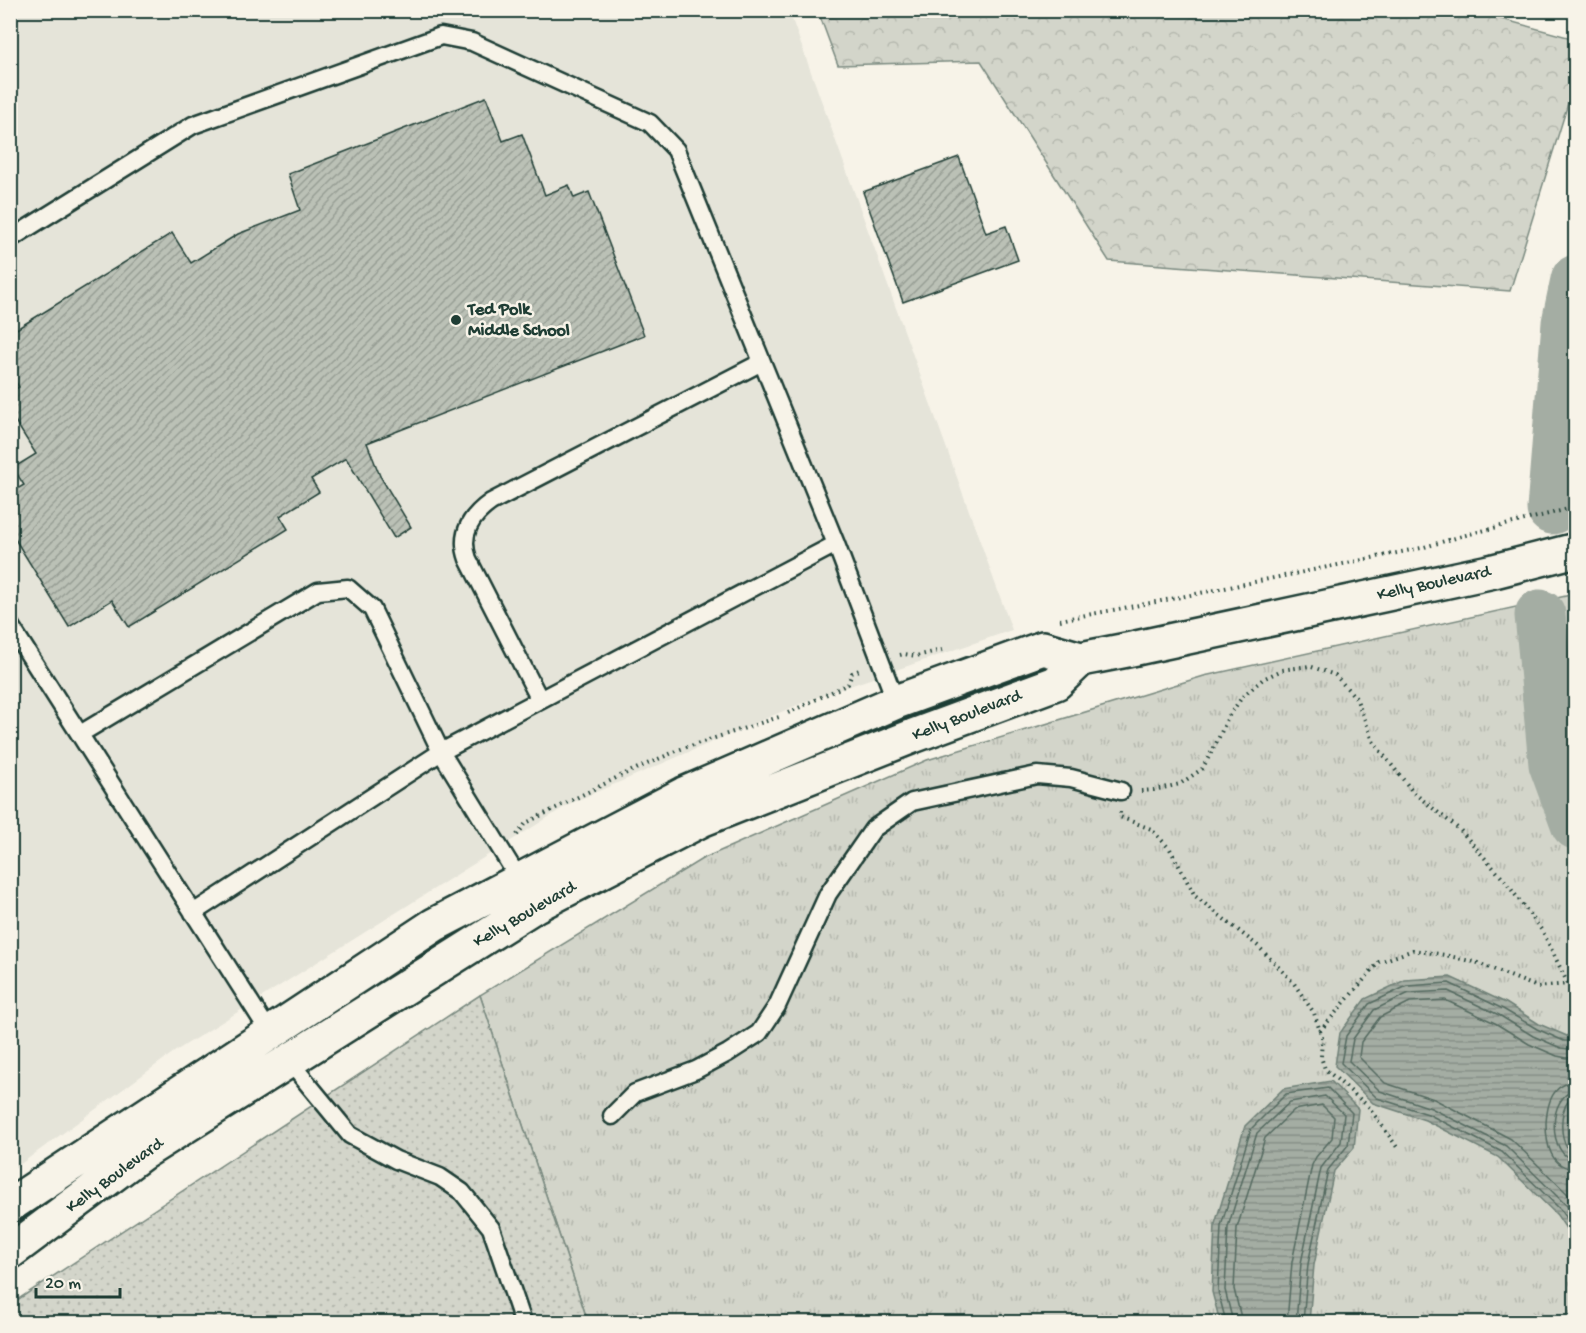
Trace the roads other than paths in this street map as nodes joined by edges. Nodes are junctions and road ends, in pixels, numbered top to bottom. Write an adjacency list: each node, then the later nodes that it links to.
1 (10, 238): 2 (lane)
2 (762, 362): 3 (lane); 7 (lane)
3 (836, 544): 7 (lane); 8 (lane)
4 (1575, 550): 6 (street, Kelly Boulevard)
5 (10, 625): 9 (lane)
6 (1081, 658): 8 (street, Kelly Boulevard); 15 (street, Kelly Boulevard)
7 (540, 700): 10 (lane)
8 (896, 702): 12 (street, Kelly Boulevard)
9 (80, 734): 10 (lane); 13 (lane)
10 (441, 752): 12 (lane); 13 (lane)
11 (1121, 791): 16 (lane)
12 (519, 879): 14 (street, Kelly Boulevard)
13 (193, 913): 14 (lane)
14 (270, 1033): 15 (street); 17 (street, Kelly Boulevard)
15 (288, 1061): 18 (street, Kelly Boulevard); 19 (lane)
16 (612, 1116)
17 (10, 1205)
18 (10, 1252)
19 (523, 1323)

